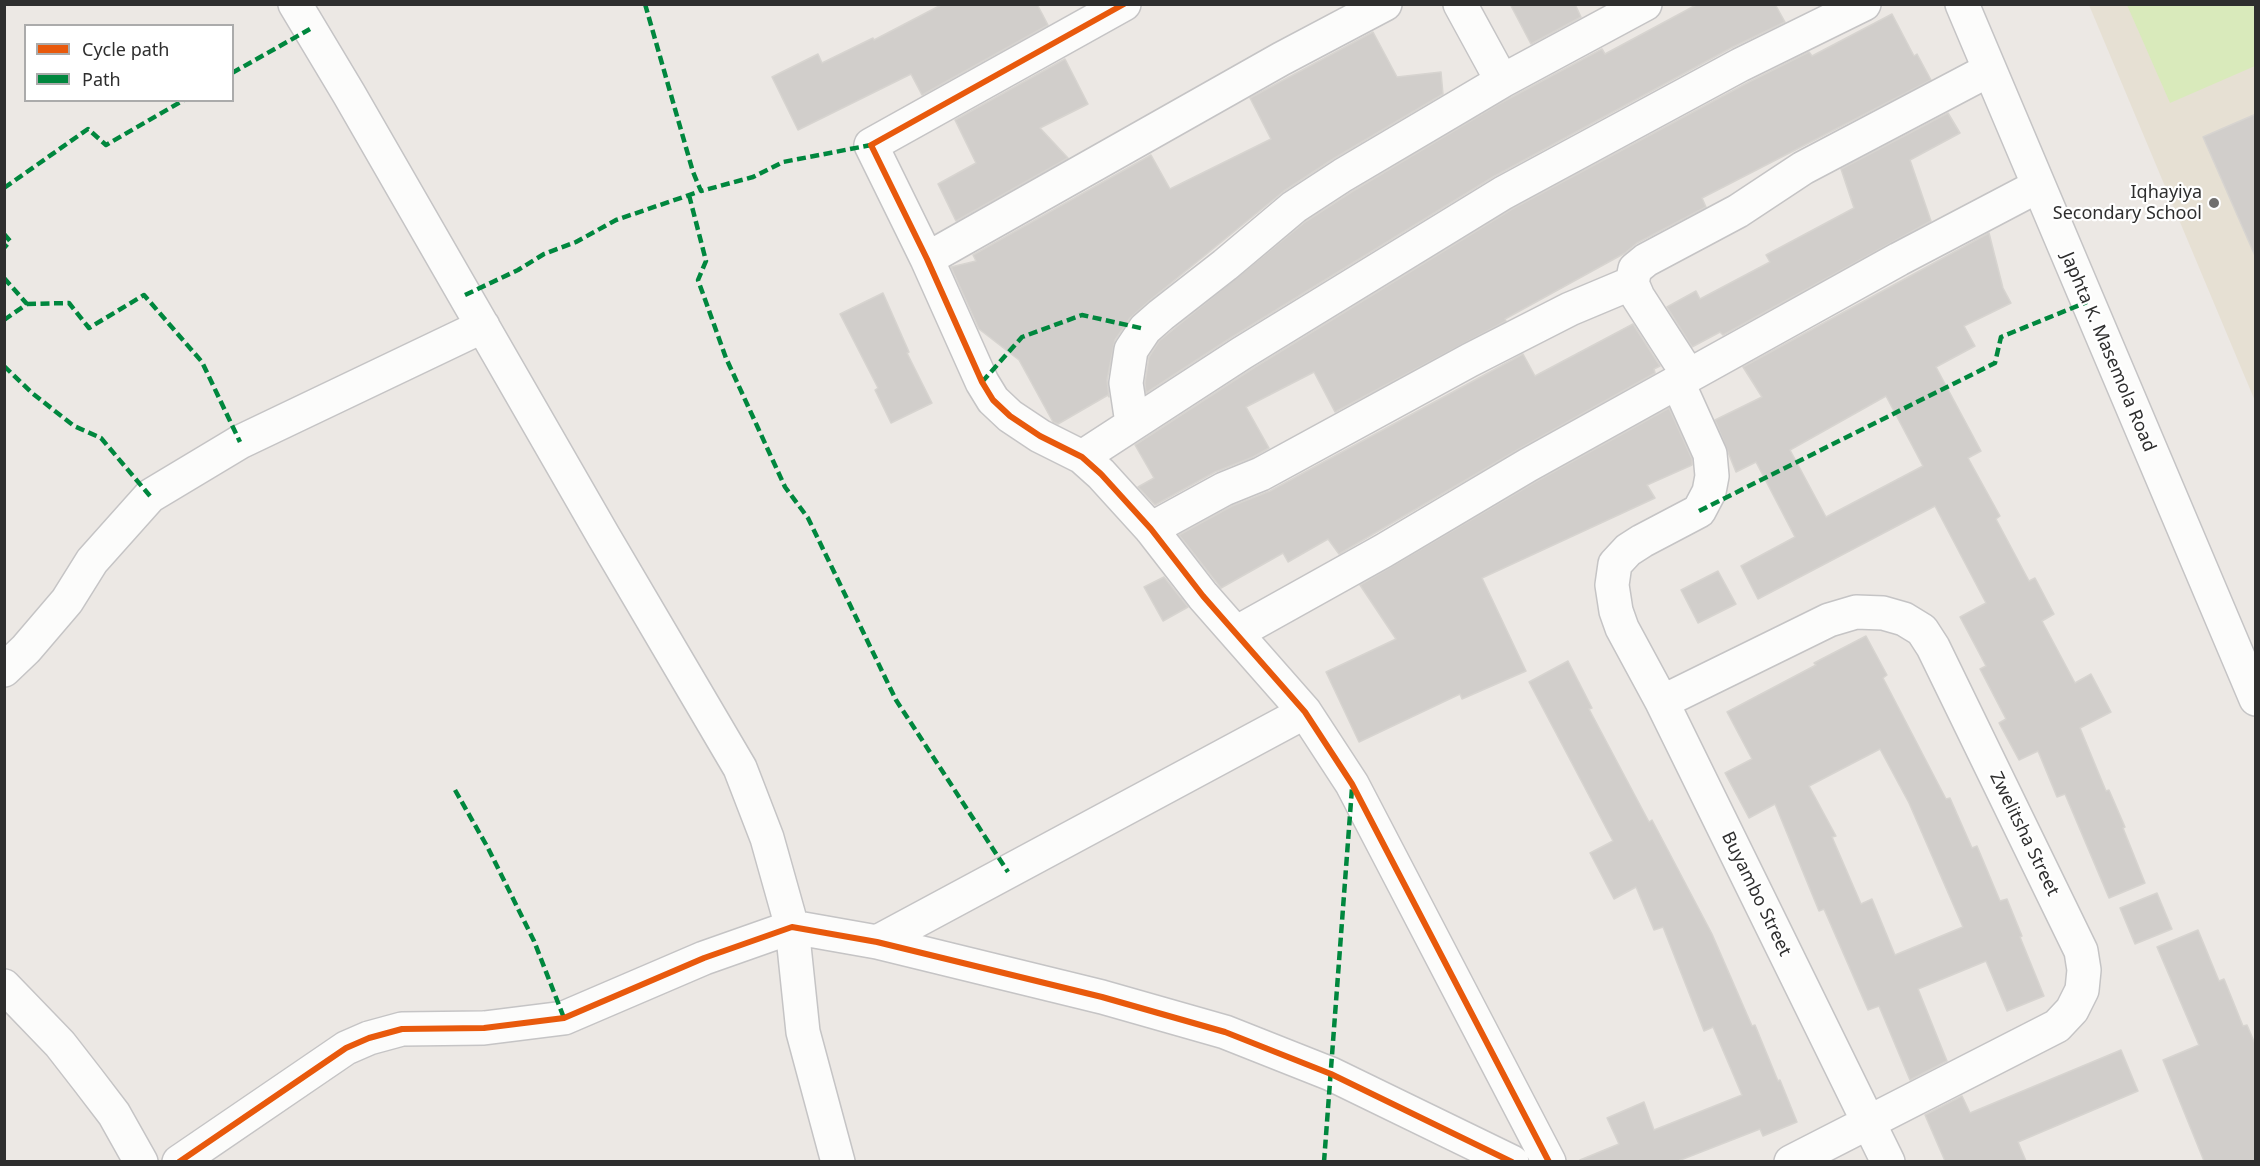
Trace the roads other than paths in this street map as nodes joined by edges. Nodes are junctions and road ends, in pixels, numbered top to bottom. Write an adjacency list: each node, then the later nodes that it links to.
1 (295, 4): 13 (street)
2 (1124, 4): 11 (street)
3 (1385, 4): 11 (street)
4 (1460, 4): 9 (street)
5 (1645, 4): 9 (street)
6 (1864, 4): 15 (street)
7 (1962, 4): 8 (street, Japhta K. Masemola Road)
8 (1989, 70): 10 (street, Japhta K. Masemola Road); 12 (street)
9 (1502, 81): 15 (street)
10 (2038, 186): 14 (street); 20 (street, Japhta K. Masemola Road)
11 (927, 259): 16 (street)
12 (1632, 283): 14 (street, Buyambo Street); 17 (street)
13 (483, 326): 19 (street); 23 (street)
14 (1683, 379): 18 (street); 21 (street, Buyambo Street)
15 (1132, 423): 16 (street)
16 (1082, 457): 17 (street)
17 (1151, 529): 18 (street)
18 (1236, 633): 22 (street)
19 (4, 670)
20 (2256, 699)
21 (1662, 702): 26 (street, Buyambo Street); 26 (street, Zwelitsha Street)
22 (1305, 712): 24 (street); 31 (street)
23 (792, 927): 24 (street); 28 (street); 29 (street)
24 (877, 942): 30 (street)
25 (4, 986): 27 (street)
26 (1868, 1122): 32 (street, Zwelitsha Street); 33 (street, Buyambo Street)
27 (141, 1161)
28 (179, 1161)
29 (838, 1161)
30 (1512, 1161)
31 (1549, 1161)
32 (1791, 1161)
33 (1888, 1161)

